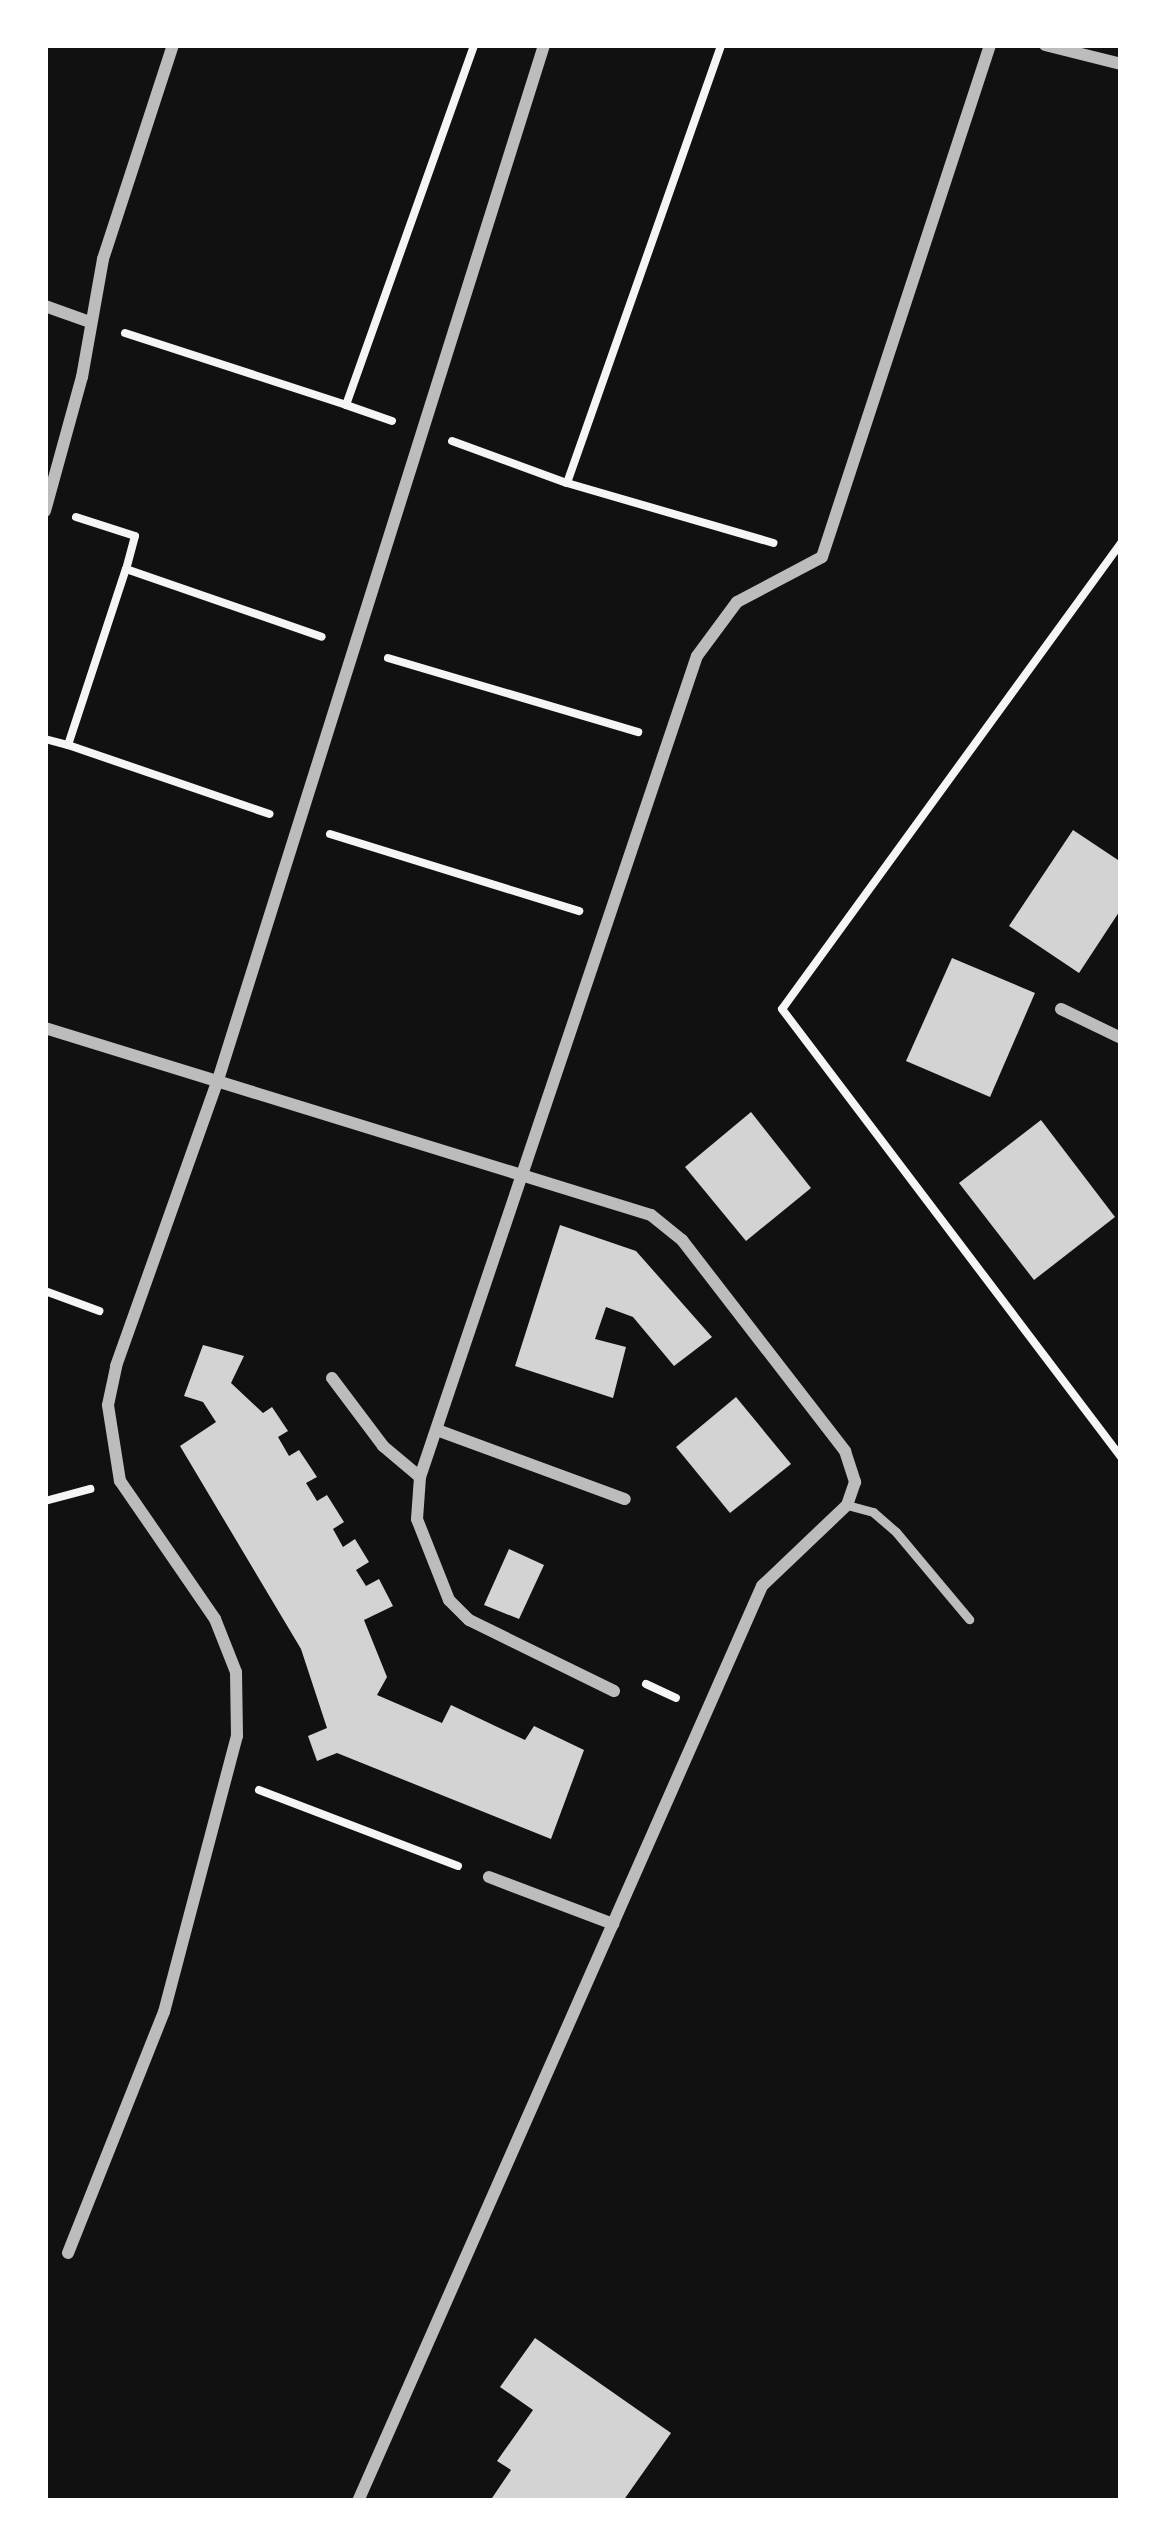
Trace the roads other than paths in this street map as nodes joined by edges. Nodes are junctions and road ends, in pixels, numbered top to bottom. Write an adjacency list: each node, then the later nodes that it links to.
1 (173, 45): 7 (street)
2 (544, 45): 12 (street)
3 (990, 45): 13 (street)
4 (1045, 45): 5 (street)
5 (1121, 64)
6 (45, 306): 7 (street)
7 (90, 322): 8 (street)
8 (45, 511)
9 (1061, 1009): 11 (street)
10 (45, 1028): 12 (street)
11 (1121, 1038)
12 (217, 1083): 13 (street); 23 (street)
13 (524, 1175): 15 (street); 18 (street)
14 (332, 1378): 16 (street)
15 (437, 1430): 16 (street); 17 (street)
16 (420, 1477): 20 (street)
17 (625, 1499)
18 (847, 1505): 19 (lane); 22 (street)
19 (969, 1619)
20 (614, 1691)
21 (489, 1877): 22 (street)
22 (614, 1924): 24 (street)
23 (68, 2253)
24 (358, 2501)

